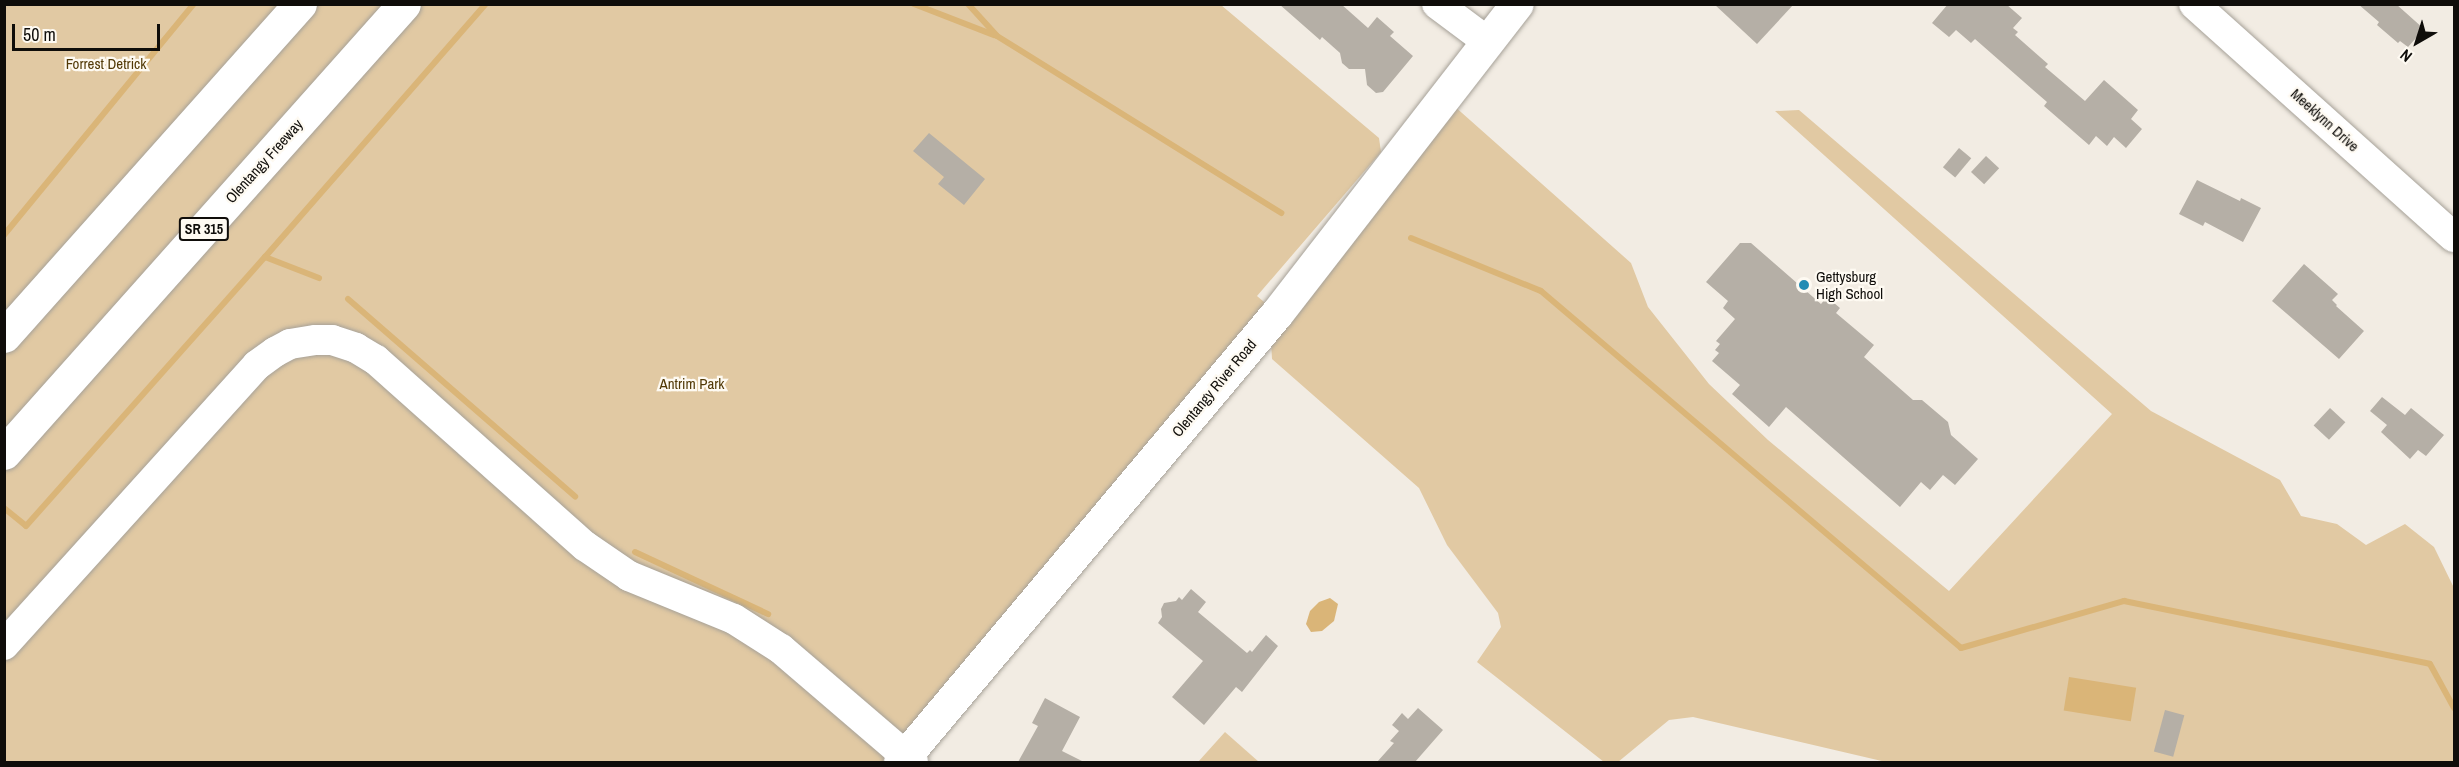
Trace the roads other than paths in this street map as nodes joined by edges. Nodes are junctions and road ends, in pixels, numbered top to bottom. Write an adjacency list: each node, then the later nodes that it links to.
1 (300, 4): 8 (main road)
2 (404, 4): 9 (main road, Olentangy Freeway / SR 315)
3 (1437, 4): 6 (street)
4 (1517, 4): 6 (main road, Olentangy River Road)
5 (2194, 4): 7 (street, Meeklynn Drive)
6 (1488, 42): 11 (main road, Olentangy River Road)
7 (2454, 237)
8 (4, 336)
9 (4, 453)
10 (4, 645): 11 (street)
11 (906, 760)

